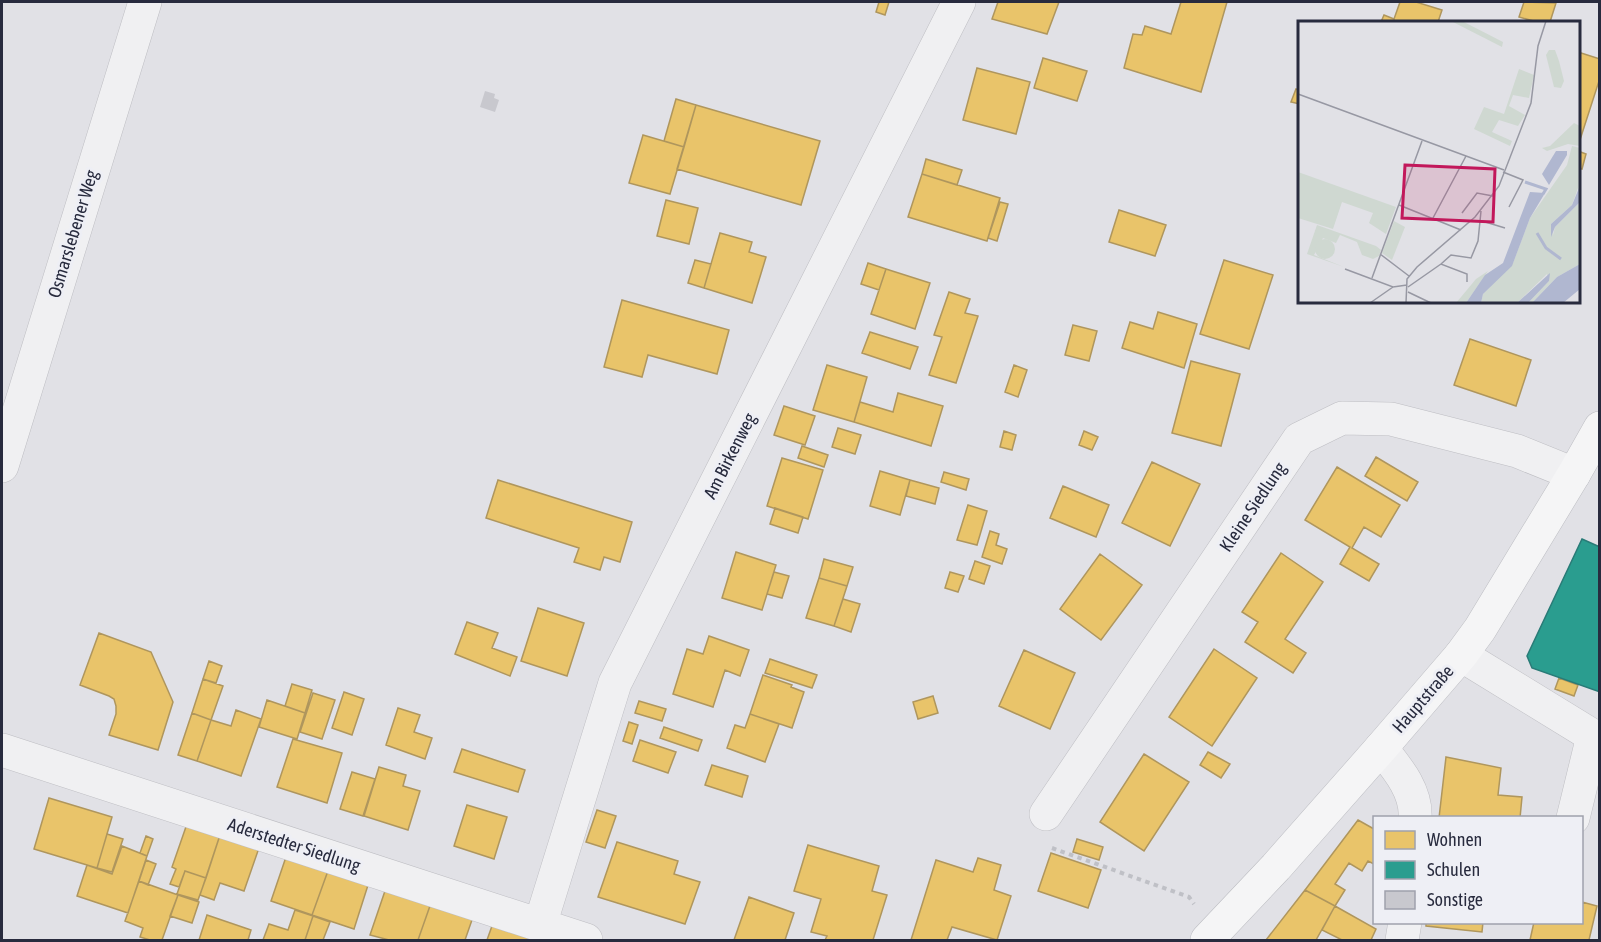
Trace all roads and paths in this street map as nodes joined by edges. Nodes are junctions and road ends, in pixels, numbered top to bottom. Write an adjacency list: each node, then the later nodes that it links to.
1 (145, 2): 4 (street, Osmarslebener Weg)
2 (959, 2): 13 (street, Am Birkenweg)
3 (1599, 429): 5 (main road, Hauptstraße)
4 (2, 466)
5 (1574, 474): 6 (main road, Hauptstraße); 9 (street, Kleine Siedlung)
6 (1461, 655): 7 (main road, Hauptstraße); 11 (street)
7 (1381, 748): 10 (street); 15 (main road, Hauptstraße)
8 (2, 750): 13 (street, Aderstedter Siedlung)
9 (1047, 814): 12 (path)
10 (1414, 816)
11 (1573, 816)
12 (1194, 904)
13 (540, 925): 14 (street, Aderstedter Siedlung)
14 (586, 940)
15 (1207, 940)

